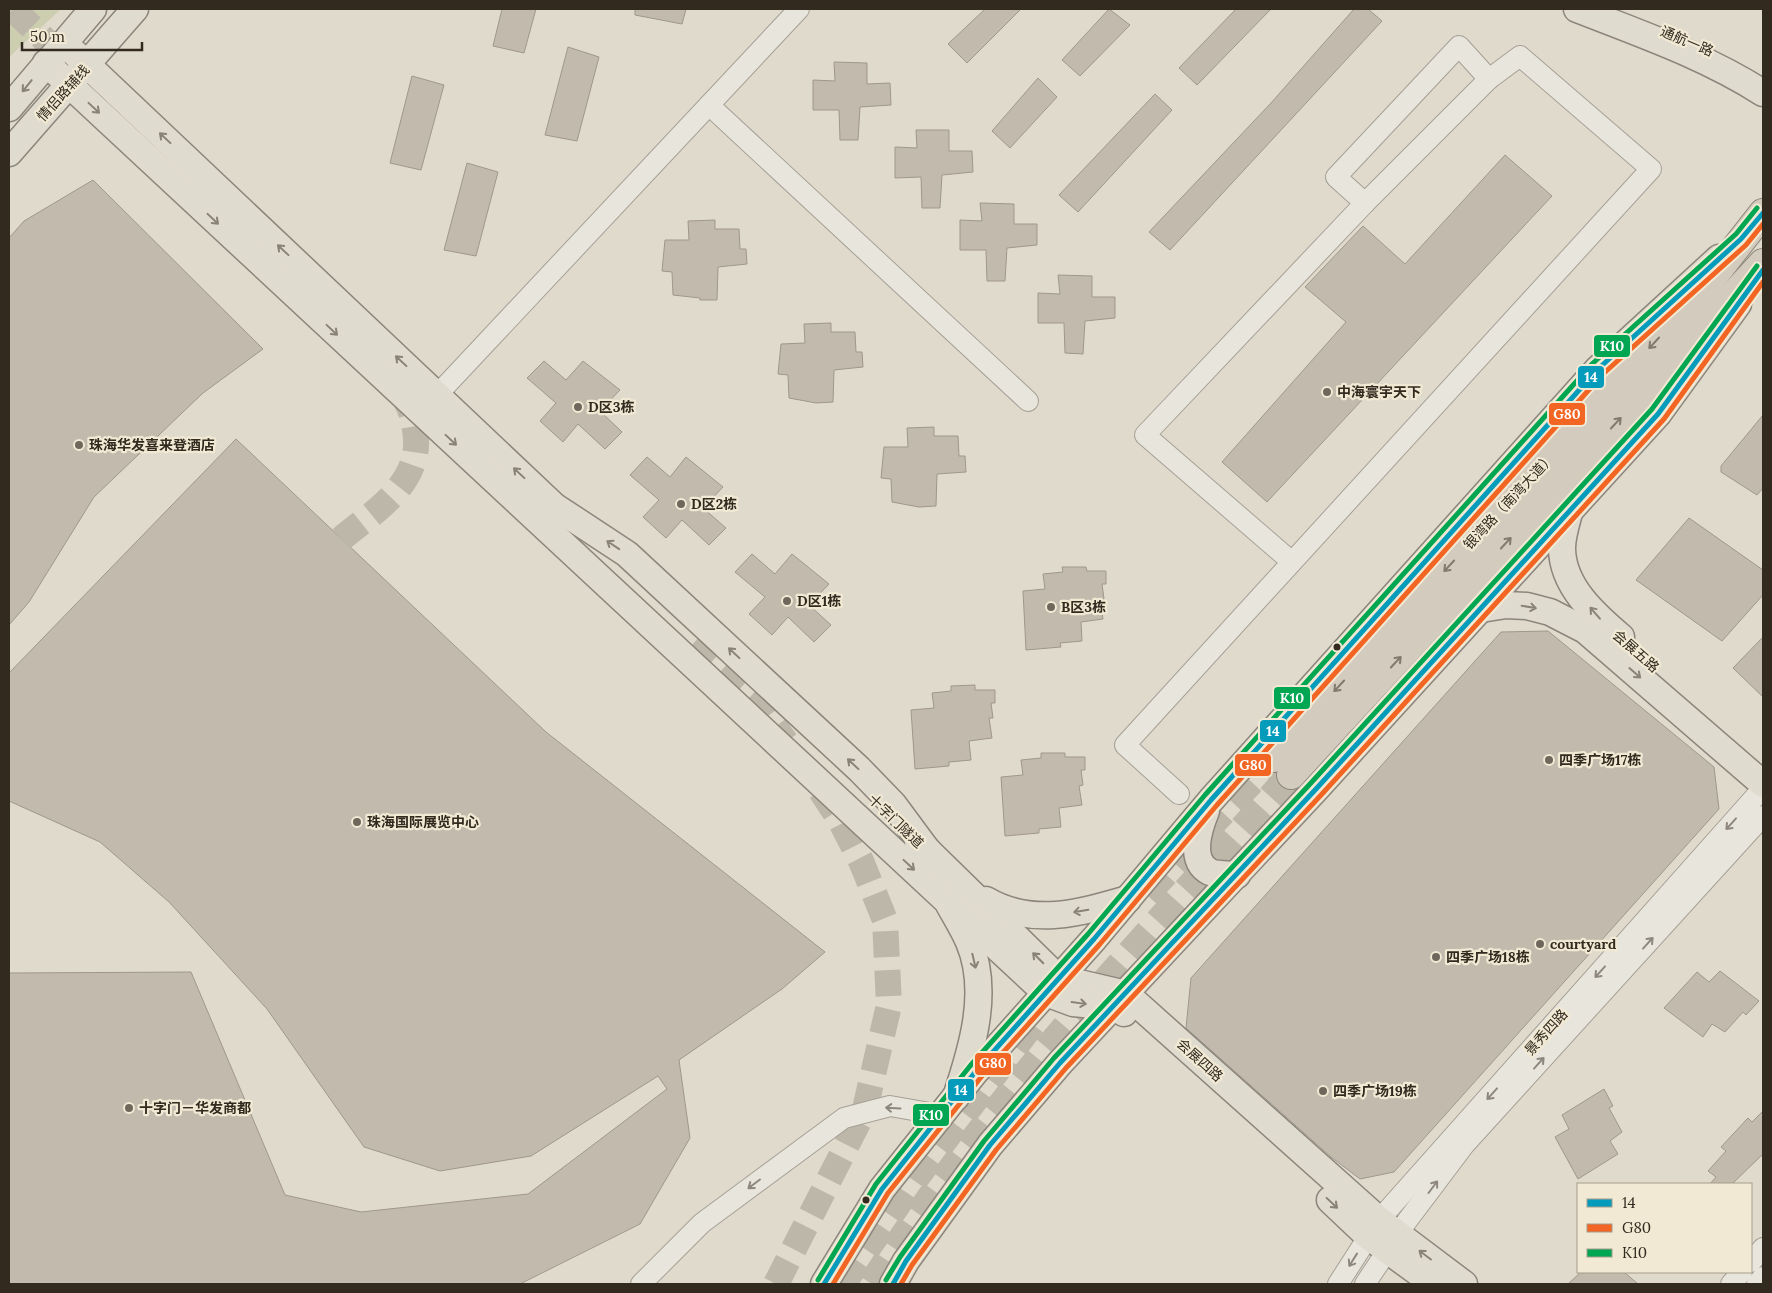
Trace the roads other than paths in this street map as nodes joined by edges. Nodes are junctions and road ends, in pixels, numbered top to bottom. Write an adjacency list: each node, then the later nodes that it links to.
1 (93, 9): 6 (main road)
2 (135, 9): 8 (main road, 情侣路辅线)
3 (799, 9): 13 (street)
4 (1577, 9): 12 (main road)
5 (1611, 9): 9 (main road, 通航一路)
6 (64, 43): 7 (main road); 8 (main road)
7 (46, 63): 11 (main road); 14 (main road, one-way to 14)
8 (87, 65): 11 (main road, 情侣路辅线); 21 (main road, one-way to 8)
9 (1763, 73)
10 (1489, 79): 16 (street); 16 (street); 24 (street)
11 (69, 85): 15 (main road, 情侣路辅线); 35 (main road, one-way to 35)
12 (1763, 93)
13 (709, 105): 21 (street); 22 (street)
14 (9, 108)
15 (9, 153)
16 (1365, 203): 24 (street)
17 (1763, 213): 18 (highway, 银湾路（南湾大道）)
18 (1741, 239): 19 (highway, 银湾路（南湾大道）, one-way to 19); 31 (main road)
19 (1763, 264)
20 (1763, 270): 23 (main road)
21 (437, 395): 33 (main road, one-way to 21)
22 (1028, 401)
23 (1569, 512): 25 (main road); 26 (main road, 会展五路, one-way to 23)
24 (1292, 562): 30 (street)
25 (1481, 609): 27 (main road, 会展五路, one-way to 27); 34 (main road)
26 (1763, 760)
27 (1763, 784)
28 (1763, 788): 40 (street, 景秀四路, one-way to 40)
29 (863, 789): 33 (main road, 十字门隧道)
30 (1179, 794)
31 (1210, 800): 34 (main road); 36 (main road)
32 (1763, 816): 40 (street, 景秀四路, one-way to 32)
33 (930, 854): 35 (main road)
34 (1237, 874): 38 (main road)
35 (958, 895): 36 (main road, one-way to 35); 37 (main road); 39 (main road, one-way to 39)
36 (1128, 899): 37 (main road)
37 (1052, 985): 38 (main road); 39 (main road)
38 (1120, 1000): 40 (main road, 会展四路); 47 (main road)
39 (948, 1106): 45 (street, one-way to 45); 46 (main road)
40 (1383, 1236): 48 (street, 景秀四路, one-way to 48); 49 (street, 景秀四路); 50 (main road, 会展四路); 51 (main road, 会展四路, one-way to 40)
41 (1763, 1248): 42 (street)
42 (1752, 1261)
43 (1741, 1273): 52 (street)
44 (1763, 1276): 53 (street)
45 (641, 1284)
46 (824, 1284)
47 (893, 1284)
48 (1338, 1284)
49 (1365, 1284)
50 (1434, 1284)
51 (1464, 1284)
52 (1731, 1284)
53 (1756, 1284)

